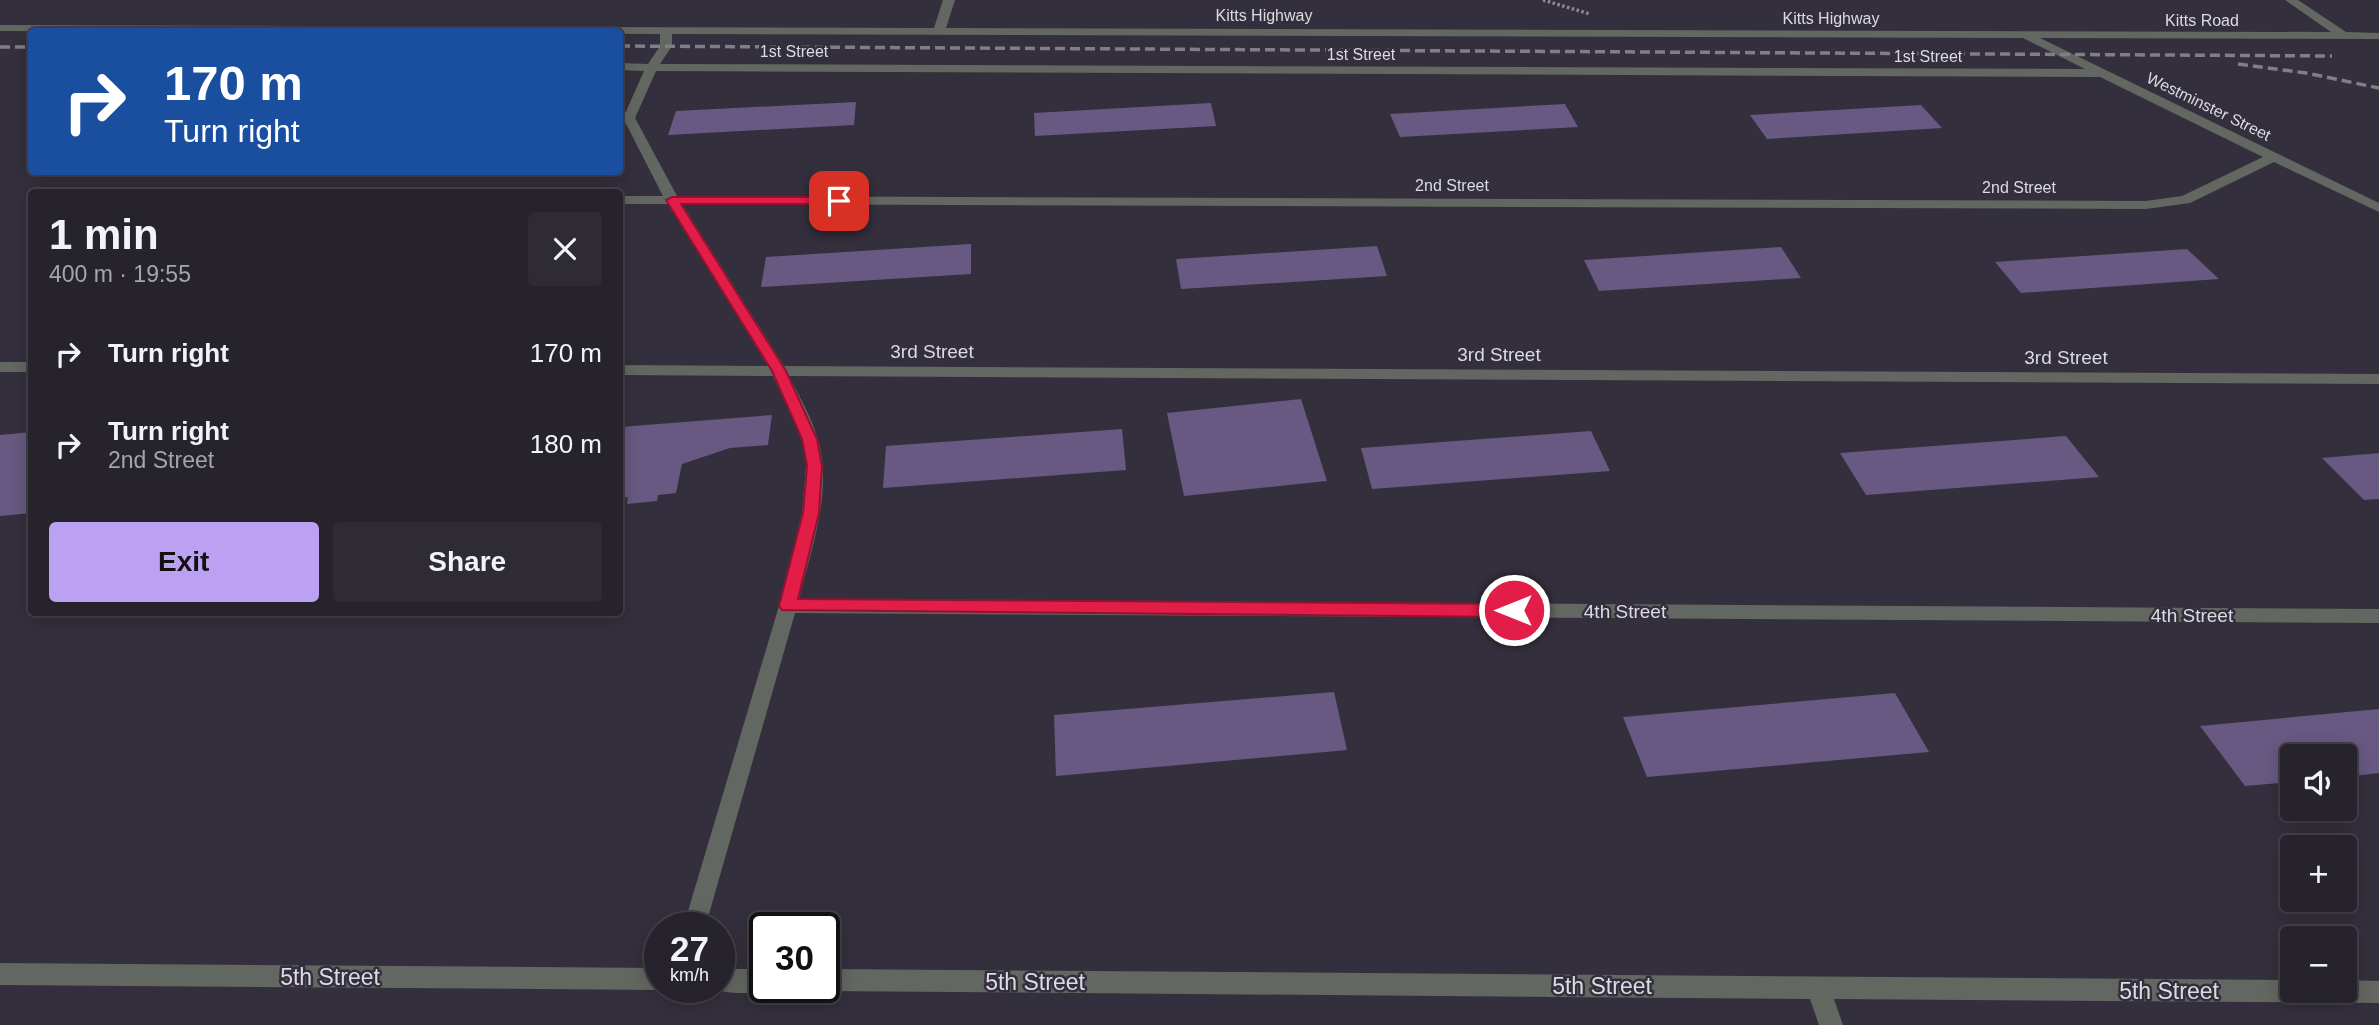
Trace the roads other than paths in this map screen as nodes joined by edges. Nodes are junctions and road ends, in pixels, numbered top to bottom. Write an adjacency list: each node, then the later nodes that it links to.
1 (949, 0): 7 (street)
2 (2291, 0): 9 (street)
3 (0, 28): 4 (street, Kitts Highway)
4 (28, 28)
5 (623, 30): 6 (street, Kitts Highway)
6 (666, 30): 7 (street, Kitts Highway); 11 (street)
7 (939, 30): 8 (street, Kitts Highway)
8 (2025, 35): 9 (street, Kitts Road); 13 (street, Westminster Street)
9 (2344, 36): 10 (street, Kitts Road)
10 (2379, 36)
11 (652, 66): 12 (street, 1st Street); 13 (street, 1st Street); 16 (street)
12 (623, 67)
13 (2102, 73): 14 (street, Westminster Street)
14 (2273, 157): 16 (street, 2nd Street); 17 (street, Westminster Street)
15 (623, 200): 16 (street, 2nd Street)
16 (672, 200): 21 (street)
17 (2379, 208)
18 (0, 367): 19 (street)
19 (28, 368)
20 (623, 370): 21 (street, 3rd Street)
21 (779, 371): 22 (street, 3rd Street); 23 (street)
22 (2379, 379)
23 (788, 606): 24 (street, 4th Street); 25 (street)
24 (2379, 616)
25 (699, 912)
26 (0, 974): 27 (street, 5th Street)
27 (644, 979)
28 (840, 980): 29 (street, 5th Street)
29 (1818, 988): 30 (street, 5th Street); 31 (street)
30 (2379, 992)
31 (1830, 1025)

